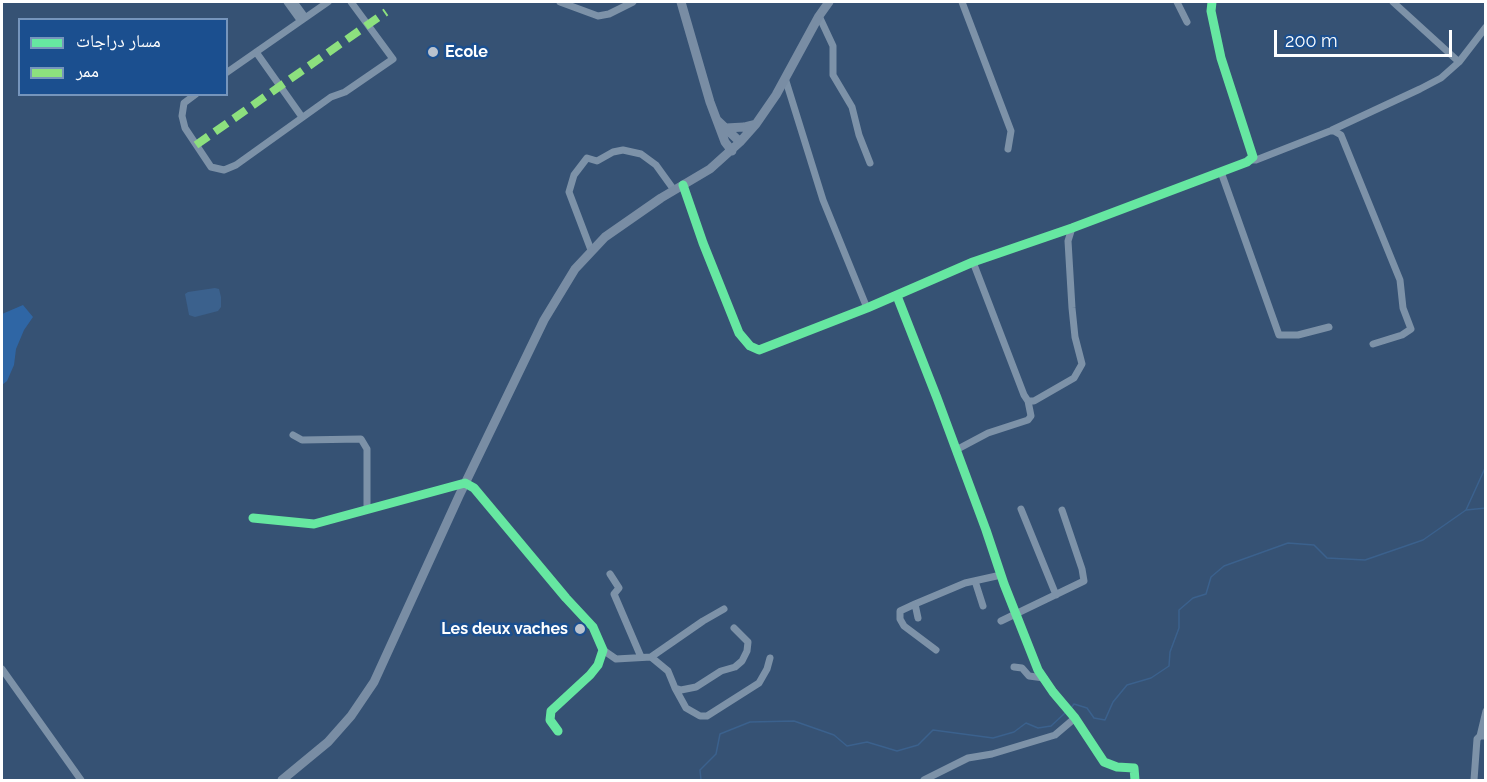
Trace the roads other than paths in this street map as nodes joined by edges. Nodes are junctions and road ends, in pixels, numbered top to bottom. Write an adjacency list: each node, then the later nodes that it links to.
1 (287, 2): 14 (street)
2 (294, 2): 14 (street)
3 (328, 2): 14 (street)
4 (351, 2): 22 (street)
5 (560, 2): 6 (street)
6 (633, 2)
7 (681, 2): 24 (main road)
8 (829, 2): 13 (main road)
9 (962, 2): 27 (street)
10 (1177, 2): 15 (street)
11 (1212, 2): 30 (street)
12 (1393, 2): 18 (street)
13 (819, 15): 20 (main road); 31 (street)
14 (303, 19): 17 (street)
15 (1186, 22)
16 (1485, 27): 18 (street)
17 (256, 52): 19 (street); 22 (street)
18 (1459, 62): 25 (street)
19 (228, 72)
20 (785, 78): 23 (main road); 39 (street)
21 (193, 96): 22 (street)
22 (302, 117)
23 (756, 124): 24 (main road); 26 (main road)
24 (724, 131): 26 (main road); 28 (main road); 29 (main road)
25 (1330, 131): 30 (street); 41 (street)
26 (740, 142): 28 (main road)
27 (1008, 149)
28 (732, 151): 29 (main road)
29 (722, 159): 33 (main road)
30 (1250, 160): 32 (street)
31 (870, 163)
32 (1221, 172): 35 (street); 40 (street)
33 (683, 185): 34 (main road); 39 (street)
34 (674, 190): 36 (main road); 36 (street)
35 (1072, 228): 37 (street); 42 (street)
36 (591, 250): 45 (main road)
37 (973, 262): 38 (street); 42 (street)
38 (897, 296): 39 (street); 44 (street)
39 (867, 308)
40 (1329, 327)
41 (1373, 344)
42 (1028, 401): 44 (street)
43 (293, 435): 47 (street)
44 (956, 450): 51 (street)
45 (465, 483): 47 (street); 61 (street); 75 (main road)
46 (1021, 508): 53 (street)
47 (367, 509): 49 (street)
48 (1062, 510): 53 (street)
49 (253, 518)
50 (610, 574): 63 (street)
51 (1001, 575): 52 (street); 57 (street)
52 (975, 581): 54 (street); 55 (street)
53 (1056, 595): 57 (street)
54 (915, 604): 58 (street); 62 (street)
55 (982, 606)
56 (724, 609): 64 (street)
57 (1016, 613): 59 (street); 68 (street)
58 (918, 618)
59 (1001, 621)
60 (734, 628): 69 (street)
61 (603, 650): 63 (street); 72 (street)
62 (936, 650)
63 (641, 657): 64 (street)
64 (651, 657): 69 (street)
65 (770, 658): 69 (street)
66 (1014, 667): 68 (street)
67 (2, 669): 74 (street)
68 (1044, 678): 71 (street)
69 (675, 688)
70 (1485, 711): 73 (street)
71 (1075, 718): 76 (street); 77 (street)
72 (558, 731)
73 (1483, 736): 78 (street)
74 (81, 780)
75 (282, 780)
76 (924, 780)
77 (1135, 780)
78 (1474, 780)

